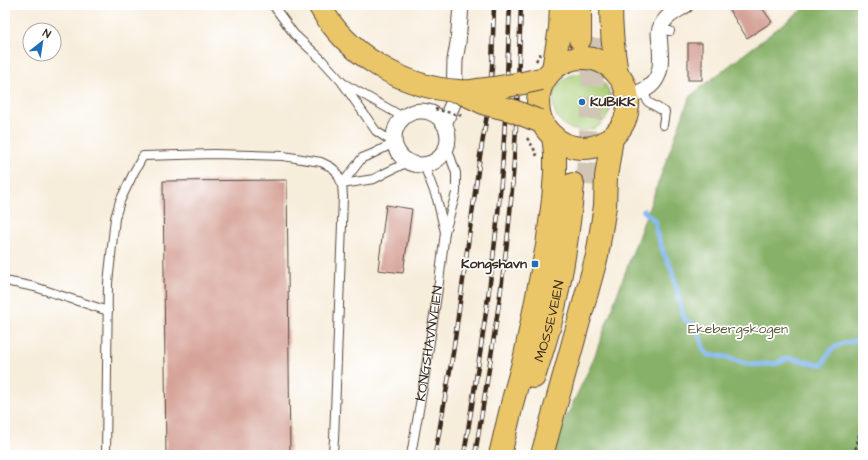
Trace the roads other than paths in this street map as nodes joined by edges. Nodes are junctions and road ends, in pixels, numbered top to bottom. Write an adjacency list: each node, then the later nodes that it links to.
1 (273, 5): 12 (lane)
2 (319, 5): 13 (highway, bridge)
3 (461, 5): 9 (street)
4 (561, 5): 11 (highway)
5 (580, 5): 6 (highway)
6 (593, 5)
7 (611, 5): 10 (highway)
8 (686, 5): 14 (street)
9 (455, 60): 15 (street); 17 (street)
10 (617, 73): 11 (highway); 14 (highway)
11 (546, 75): 13 (highway, bridge); 19 (highway)
12 (341, 81): 16 (lane); 21 (lane)
13 (460, 92): 19 (highway, bridge)
14 (635, 93): 18 (lane); 20 (highway)
15 (424, 111): 16 (street); 17 (street)
16 (403, 118): 21 (street)
17 (444, 124): 22 (street)
18 (663, 125)
19 (545, 127): 20 (highway); 32 (highway)
20 (612, 138): 35 (highway)
21 (394, 143): 23 (street); 25 (lane)
22 (447, 147): 24 (street); 26 (lane, KONGSHAVNVEIEN)
23 (408, 162): 24 (street); 25 (lane)
24 (424, 165): 26 (lane, KONGSHAVNVEIEN)
25 (342, 184): 28 (lane); 30 (lane)
26 (445, 232): 31 (lane, KONGSHAVNVEIEN)
27 (5, 281): 28 (lane)
28 (108, 311): 29 (lane)
29 (106, 455)
30 (330, 455)
31 (411, 455)
32 (500, 455)
33 (513, 455): 34 (highway, MOSSEVEIEN)
34 (528, 455)
35 (542, 455)

